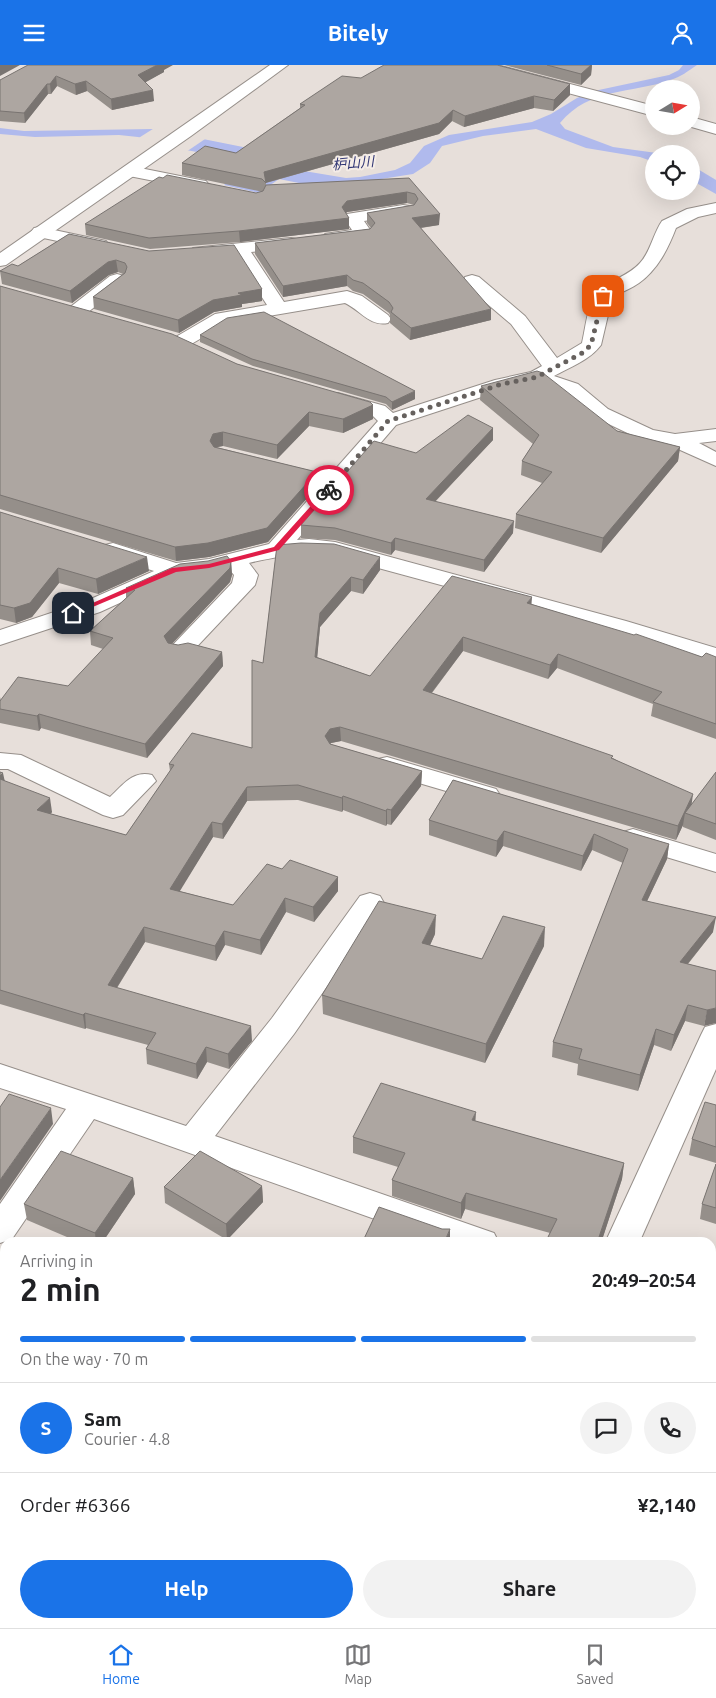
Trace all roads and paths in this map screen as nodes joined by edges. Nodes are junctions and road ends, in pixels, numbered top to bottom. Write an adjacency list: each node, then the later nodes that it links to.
1 (280, 65): 6 (street)
2 (479, 65): 3 (street)
3 (645, 108)
4 (700, 125): 5 (street)
5 (716, 129)
6 (130, 171): 7 (street); 10 (street)
7 (217, 189)
8 (716, 208): 21 (street)
9 (407, 210): 12 (street)
10 (40, 232): 11 (street); 14 (street)
11 (114, 248)
12 (240, 249): 13 (street); 17 (street)
13 (186, 253)
14 (0, 261)
15 (117, 280): 18 (street)
16 (472, 281): 21 (street)
17 (278, 309): 19 (street); 20 (street)
18 (76, 312)
19 (381, 319)
20 (205, 353)
21 (546, 372): 23 (street); 25 (street)
22 (321, 394): 23 (street)
23 (388, 421): 28 (street)
24 (716, 435): 25 (street)
25 (675, 440): 26 (street)
26 (716, 460)
27 (90, 543): 30 (street)
28 (277, 549): 29 (street); 33 (street)
29 (234, 560): 30 (street); 32 (street)
30 (175, 570): 31 (street)
31 (0, 638)
32 (179, 651)
33 (716, 656)
34 (368, 759): 37 (street)
35 (0, 761): 36 (street)
36 (143, 781)
37 (509, 801)
38 (612, 832): 39 (street)
39 (716, 863)
40 (370, 903): 44 (street)
41 (716, 1035): 47 (street)
42 (0, 1076): 43 (street)
43 (87, 1104): 44 (street); 45 (street)
44 (193, 1141): 46 (street)
45 (0, 1230)
46 (465, 1237)
47 (625, 1237)

